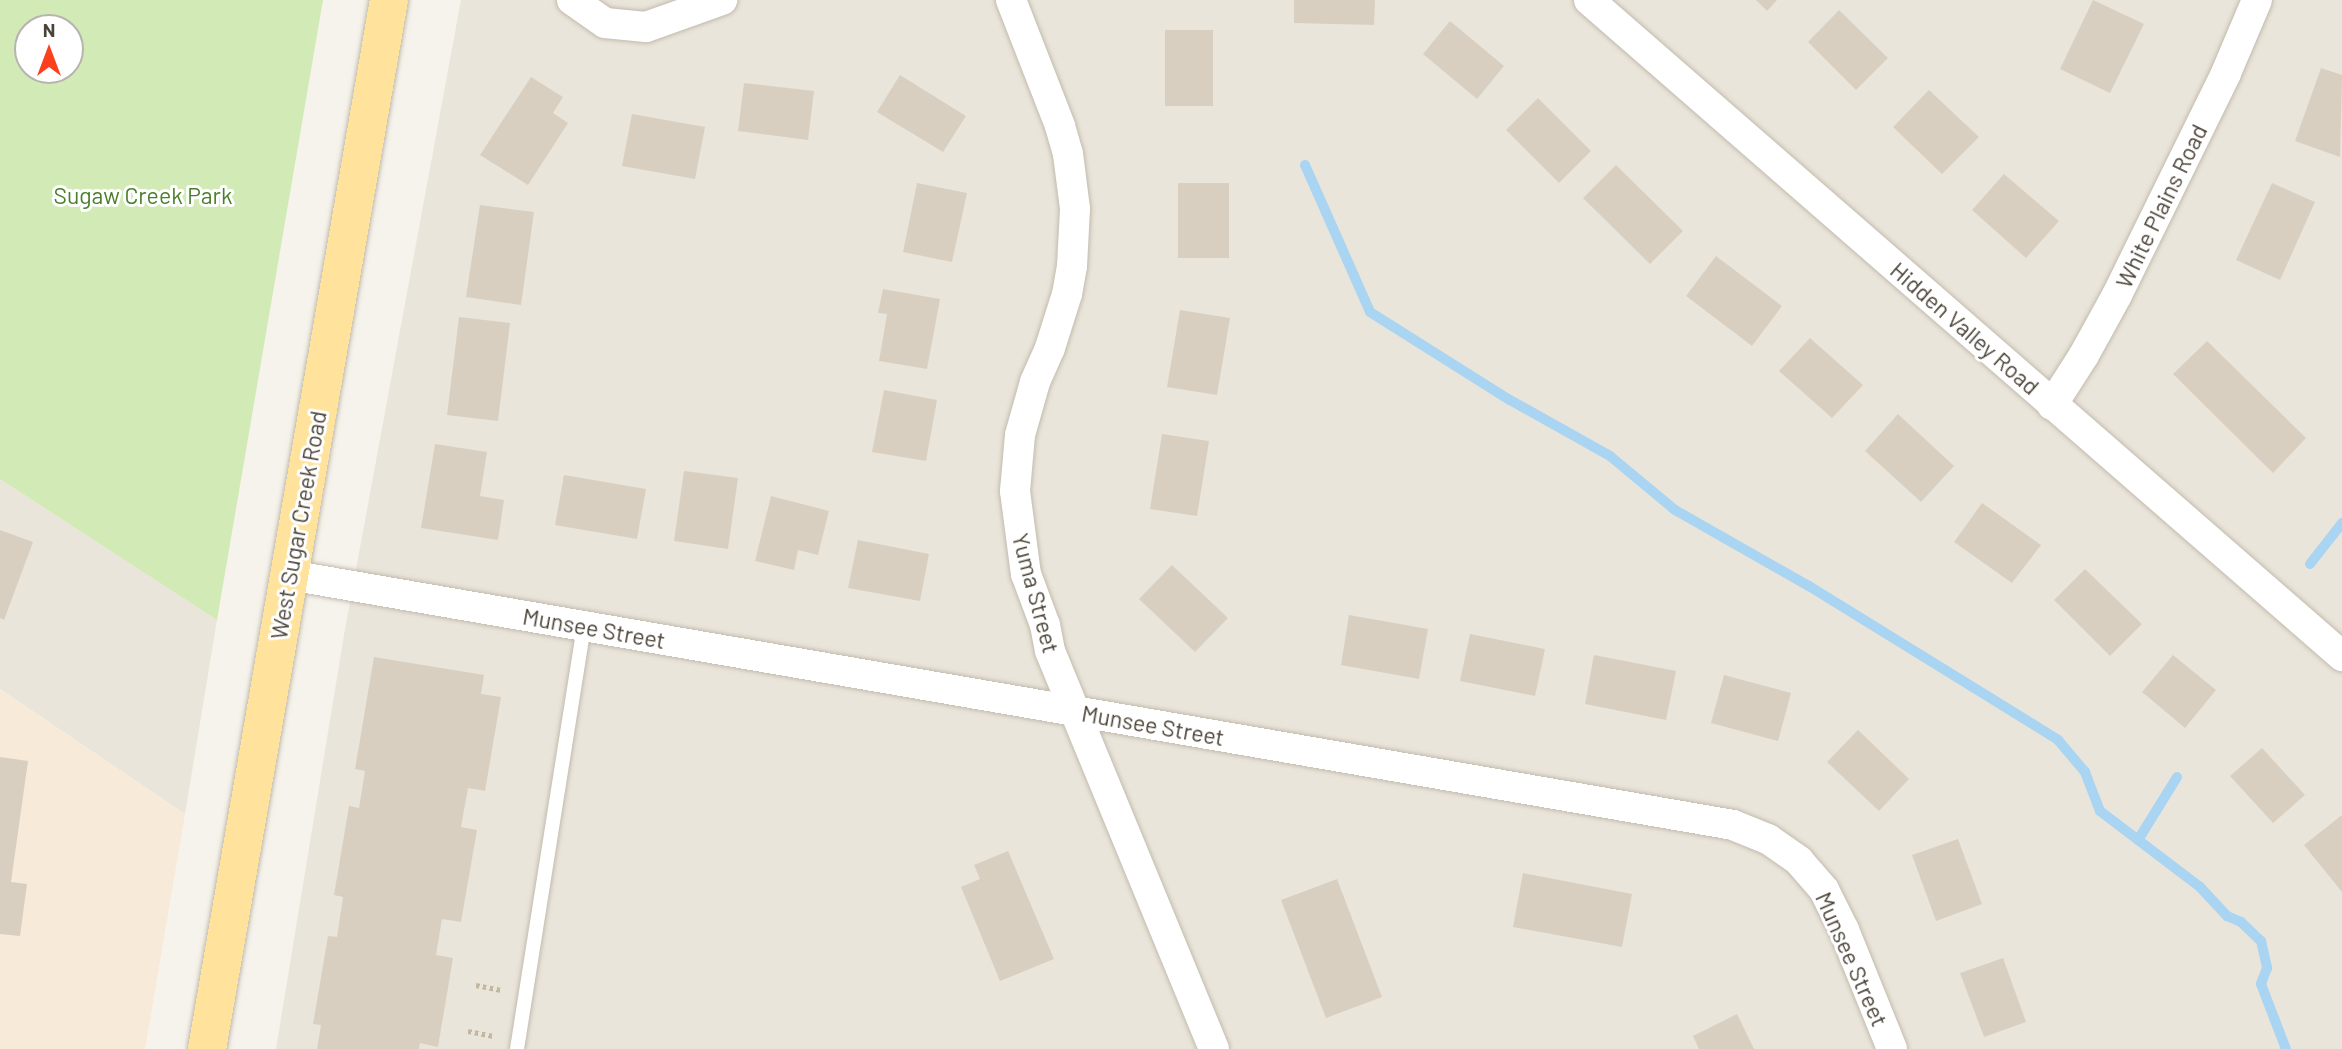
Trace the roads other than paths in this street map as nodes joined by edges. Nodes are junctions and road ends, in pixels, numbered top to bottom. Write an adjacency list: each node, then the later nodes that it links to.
1 (389, 0): 8 (main road, West Sugar Creek Road)
2 (572, 0): 3 (street)
3 (722, 0)
4 (1010, 0): 11 (street, Yuma Street)
5 (1589, 0): 7 (street, Hidden Valley Road)
6 (2257, 0): 7 (street, White Plains Road)
7 (2052, 405): 10 (street, Hidden Valley Road)
8 (289, 575): 9 (street, Munsee Street); 12 (main road, West Sugar Creek Road)
9 (584, 626): 11 (street, Munsee Street); 13 (lane)
10 (2342, 656)
11 (1075, 711): 14 (street, Yuma Street); 15 (street, Munsee Street)
12 (207, 1049)
13 (517, 1049)
14 (1214, 1049)
15 (1892, 1049)

